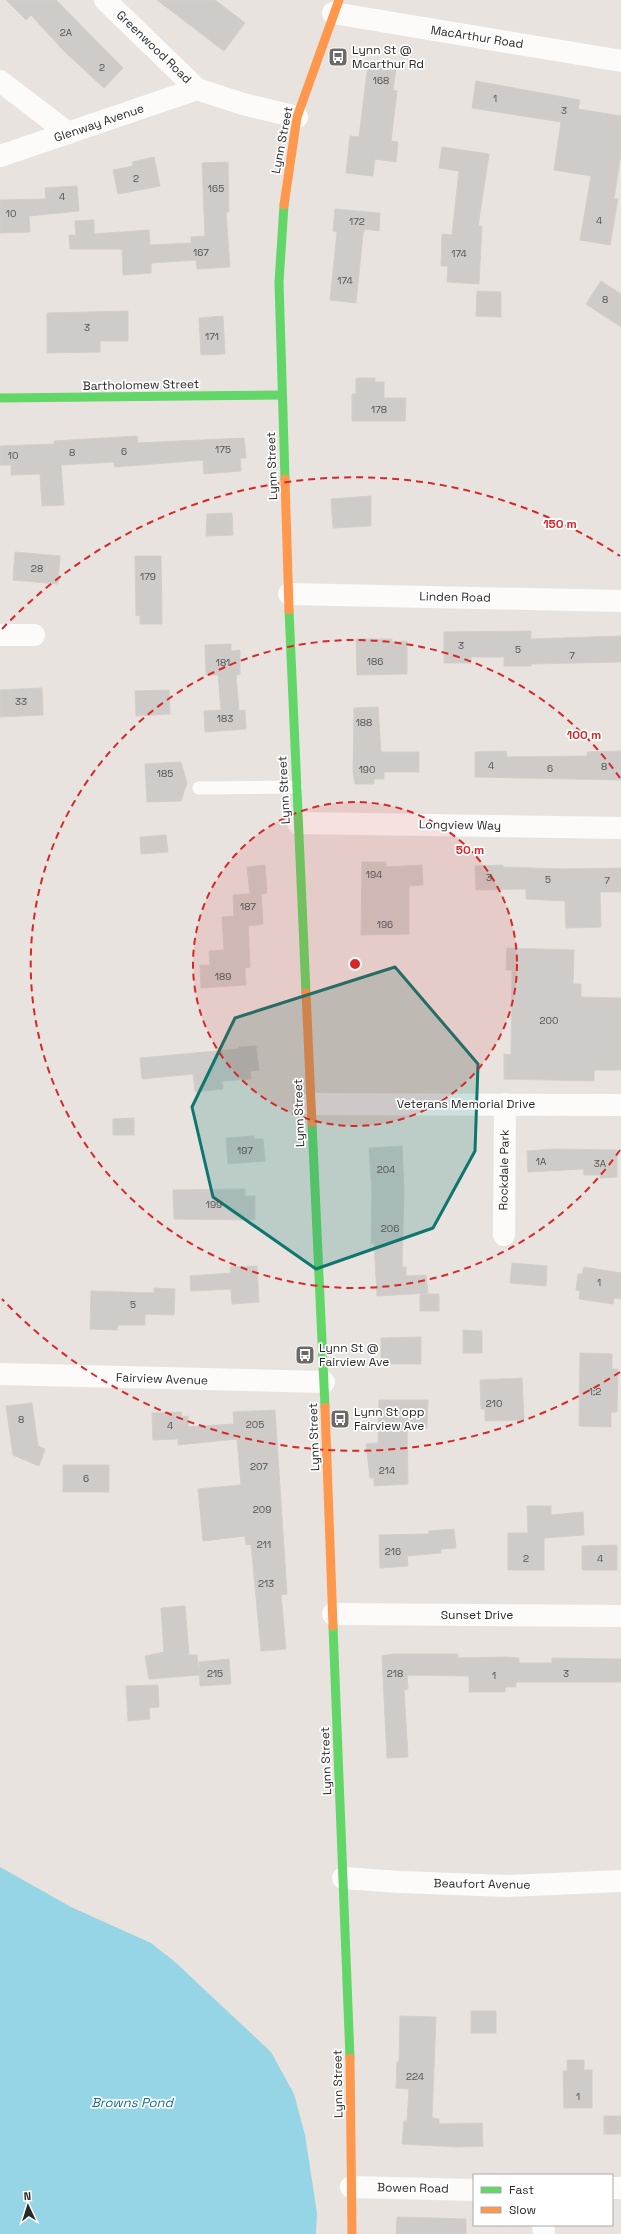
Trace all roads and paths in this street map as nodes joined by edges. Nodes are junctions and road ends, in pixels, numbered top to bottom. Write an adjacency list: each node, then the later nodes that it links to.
1 (106, 0): 5 (street, Greenwood Road)
2 (336, 6): 3 (street, MacArthur Road); 6 (main road, Lynn Street)
3 (621, 61)
4 (0, 81): 7 (street)
5 (197, 89): 6 (street, Greenwood Road); 7 (street, Glenway Avenue)
6 (297, 117): 9 (main road, Lynn Street)
7 (68, 133): 8 (street, Glenway Avenue)
8 (0, 156)
9 (282, 395): 10 (main road, Bartholomew Street); 11 (main road, Lynn Street)
10 (0, 398)
11 (289, 594): 12 (street, Linden Road); 15 (main road, Lynn Street)
12 (621, 601)
13 (0, 635): 14 (street)
14 (34, 635)
15 (296, 787): 16 (lane); 17 (main road, Lynn Street)
16 (199, 788)
17 (298, 823): 18 (street, Longview Way); 19 (main road, Lynn Street)
18 (621, 828)
19 (310, 1104): 20 (street, Veterans Memorial Drive); 24 (main road, Lynn Street)
20 (505, 1104): 21 (street, Veterans Memorial Drive); 22 (street, Rockdale Park)
21 (621, 1105)
22 (504, 1235)
23 (0, 1374): 24 (street, Fairview Avenue)
24 (324, 1382): 25 (main road, Lynn Street)
25 (332, 1614): 26 (street, Sunset Drive); 27 (main road, Lynn Street)
26 (621, 1616)
27 (343, 1878): 28 (street, Beaufort Avenue); 29 (main road, Lynn Street)
28 (621, 1881)
29 (351, 2187): 30 (street, Bowen Road); 31 (main road, Lynn Street)
30 (473, 2190)
31 (352, 2234)

